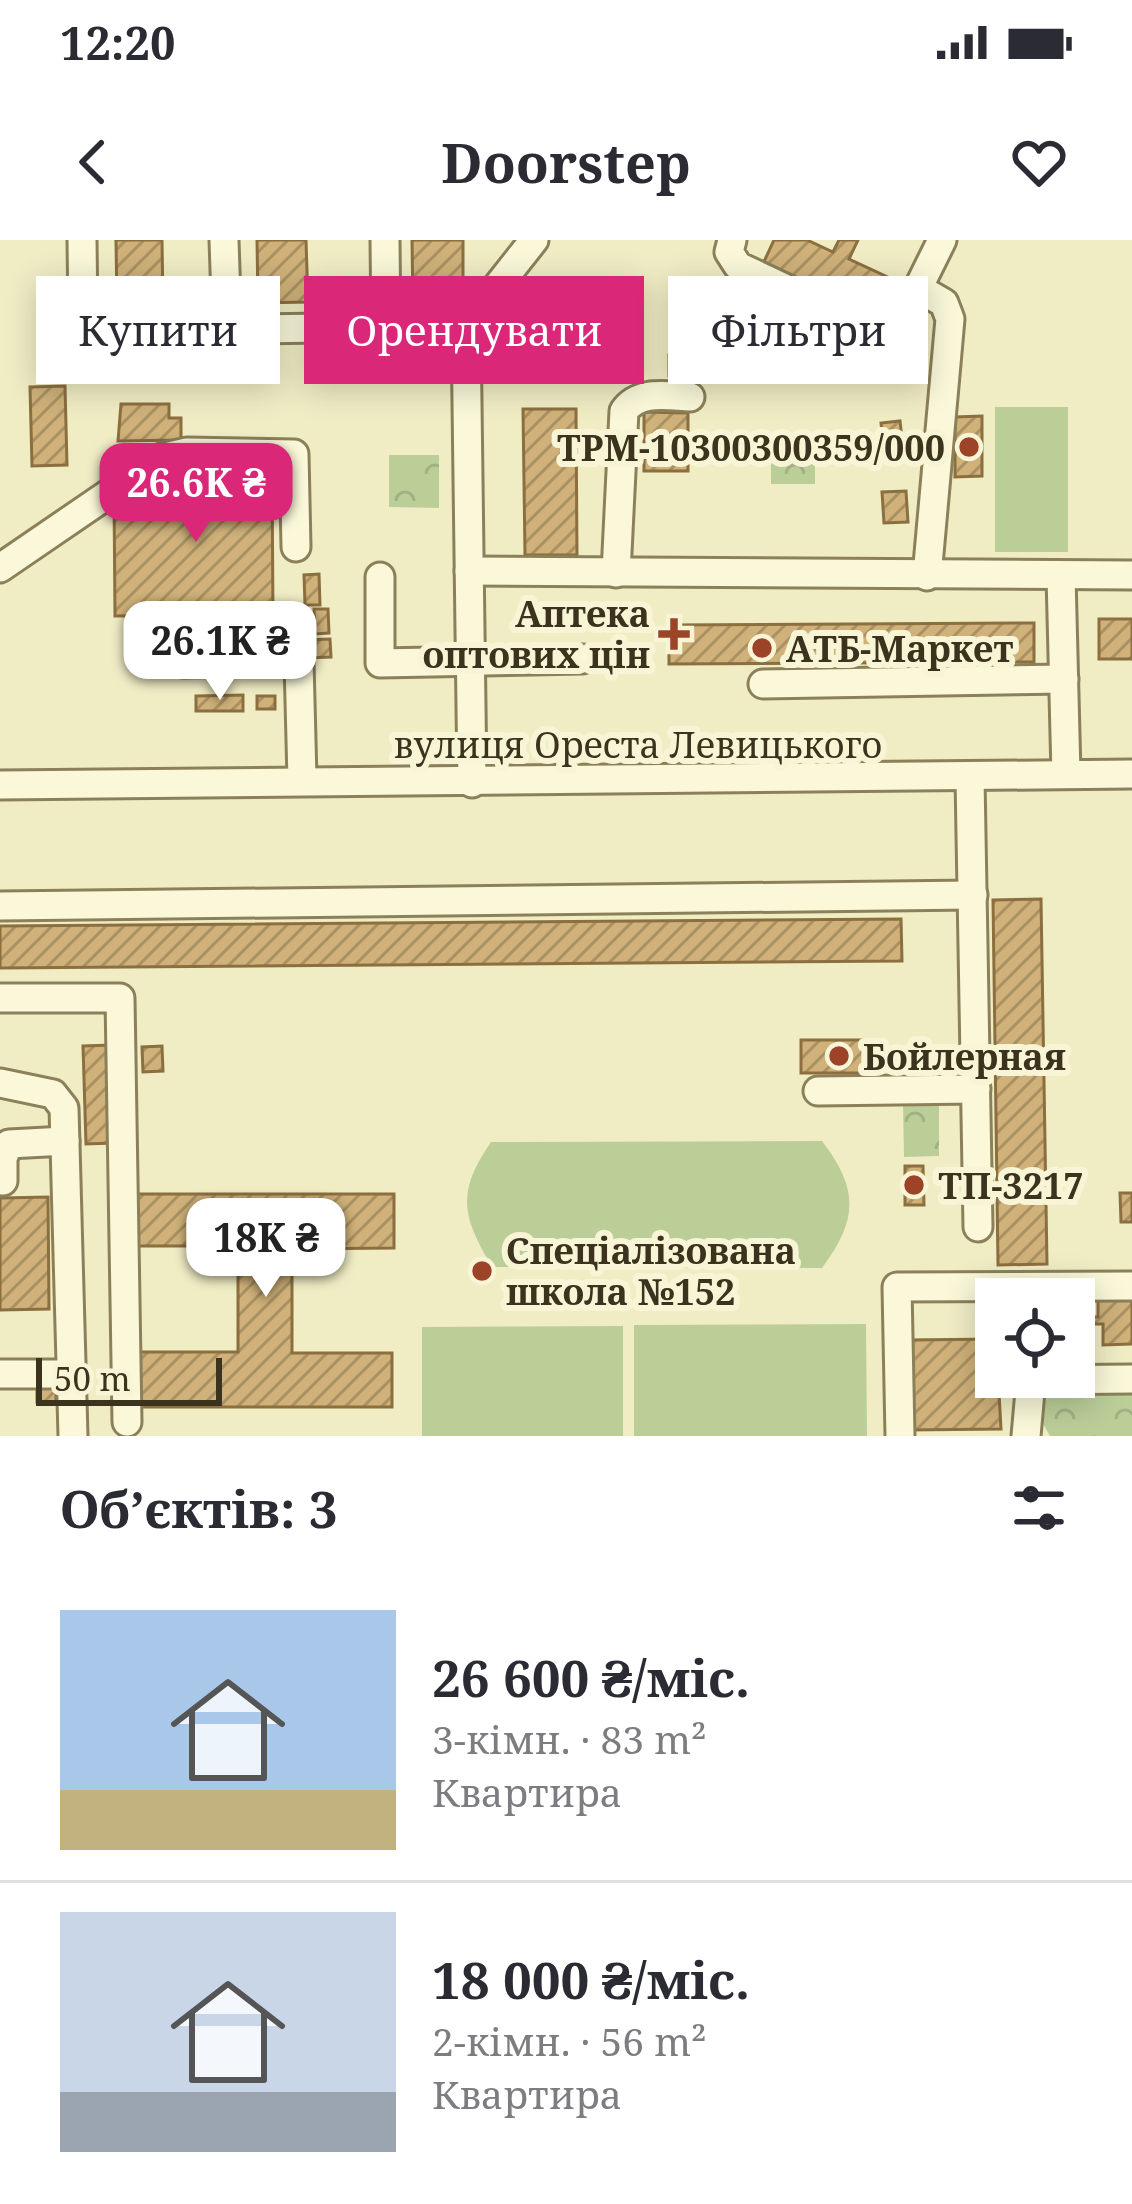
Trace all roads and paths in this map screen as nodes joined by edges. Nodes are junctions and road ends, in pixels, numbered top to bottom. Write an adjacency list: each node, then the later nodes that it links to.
1 (82, 240): 7 (street)
2 (224, 240): 8 (street)
3 (385, 240): 9 (street)
4 (534, 240): 10 (street)
5 (732, 240): 11 (street)
6 (942, 240): 12 (street)
7 (82, 276)
8 (225, 276)
9 (385, 276)
10 (506, 276)
11 (759, 276)
12 (924, 276)
13 (928, 294): 22 (street)
14 (467, 384): 18 (street)
15 (690, 397): 19 (street)
16 (296, 547): 17 (street)
17 (0, 568)
18 (469, 571): 19 (street); 33 (street)
19 (616, 573): 22 (street)
20 (1061, 575): 21 (street); 22 (street); 26 (street)
21 (1132, 575)
22 (927, 576)
23 (380, 577): 24 (street)
24 (583, 659)
25 (182, 663): 32 (street)
26 (1064, 679): 27 (street); 29 (street)
27 (763, 684)
28 (0, 755): 34 (street)
29 (1066, 774): 30 (street, вулиця Ореста Левицького); 31 (street, вулиця Ореста Левицького)
30 (1132, 775)
31 (970, 778): 33 (street, вулиця Ореста Левицького); 35 (street)
32 (302, 781): 33 (street, вулиця Ореста Левицького); 34 (street, вулиця Ореста Левицького)
33 (472, 783)
34 (0, 785)
35 (973, 895): 36 (street); 39 (street)
36 (0, 906)
37 (0, 998): 52 (street)
38 (0, 1083): 41 (street)
39 (976, 1089): 40 (street); 43 (street)
40 (818, 1090)
41 (65, 1141): 42 (street); 48 (street)
42 (3, 1181)
43 (978, 1227)
44 (1095, 1286): 45 (street)
45 (1132, 1286)
46 (975, 1287): 54 (street)
47 (0, 1374): 48 (street)
48 (71, 1374): 53 (street)
49 (1095, 1378): 50 (street)
50 (1132, 1379)
51 (1029, 1398): 55 (street)
52 (127, 1422)
53 (73, 1436)
54 (900, 1436)
55 (1026, 1436)

